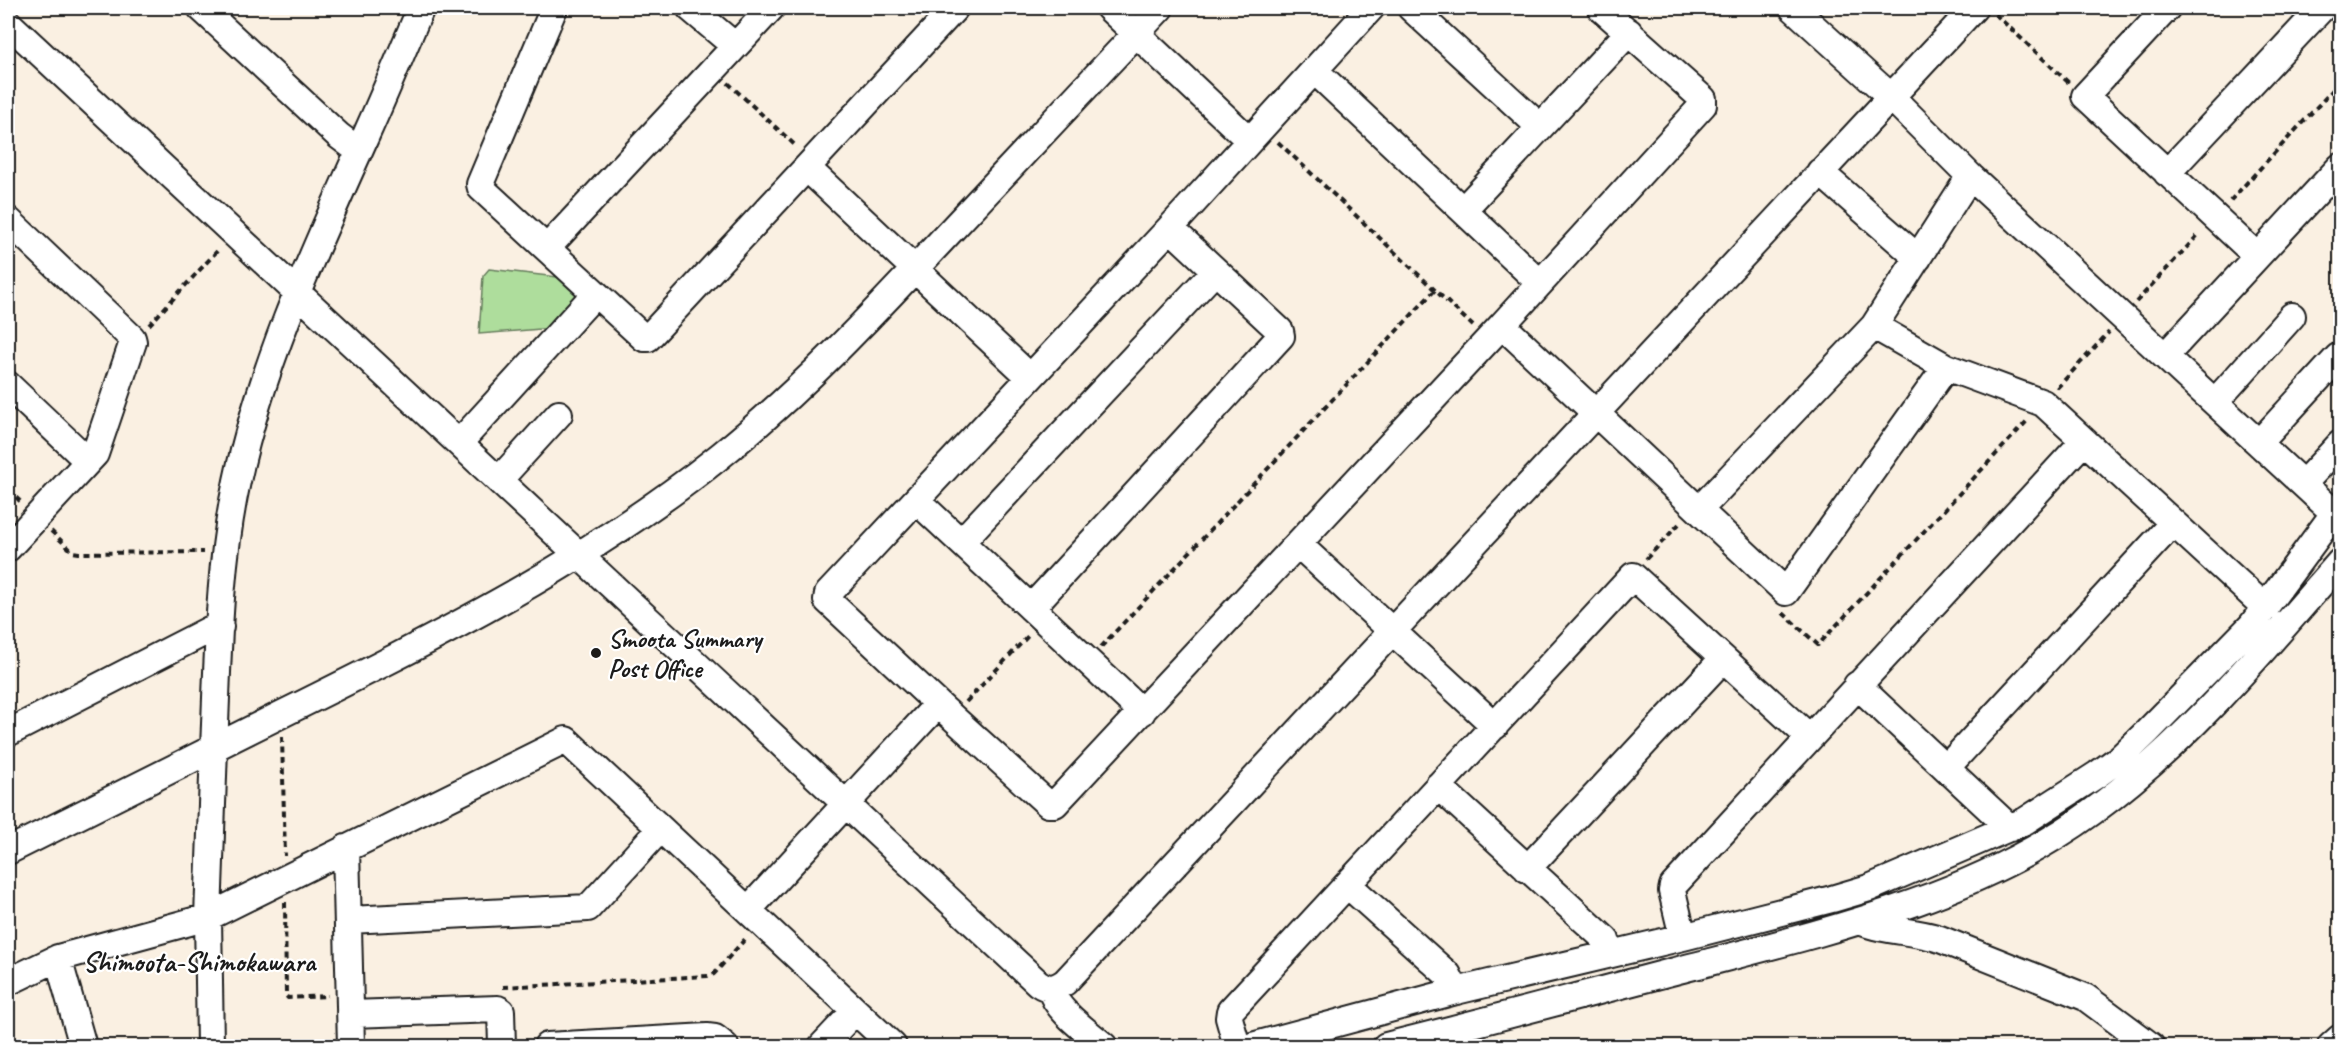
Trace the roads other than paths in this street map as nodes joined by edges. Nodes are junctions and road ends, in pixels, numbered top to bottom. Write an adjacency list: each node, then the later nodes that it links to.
1 (20, 8): 17 (street)
2 (201, 8): 25 (street)
3 (421, 8): 25 (street)
4 (554, 8): 34 (street)
5 (690, 8): 20 (street)
6 (771, 8): 20 (street)
7 (955, 8): 26 (street)
8 (1109, 8): 19 (street)
9 (1160, 8): 19 (street)
10 (1371, 8): 21 (street)
11 (1411, 8): 23 (street)
12 (1601, 8): 18 (street)
13 (1793, 8): 22 (street)
14 (1974, 8): 22 (street)
15 (2167, 8): 29 (street)
16 (2322, 8): 29 (street)
17 (8, 22): 40 (street)
18 (1629, 32): 23 (street); 39 (street)
19 (1136, 33): 24 (street); 37 (street)
20 (735, 46): 34 (street)
21 (1314, 70): 24 (street); 31 (street)
22 (1890, 96): 28 (street); 30 (street)
23 (1540, 127): 31 (street)
24 (1249, 140): 33 (street)
25 (359, 151): 40 (street)
26 (810, 165): 37 (street); 41 (street)
27 (2340, 167): 35 (street)
28 (1820, 172): 36 (street); 51 (street)
29 (2168, 173): 35 (street)
30 (1970, 176): 36 (street); 45 (street)
31 (1463, 210): 39 (street)
32 (8, 220): 57 (street)
33 (1170, 228): 38 (street); 48 (street)
34 (547, 248): 41 (street)
35 (2257, 256): 45 (street)
36 (1918, 258): 44 (street)
37 (914, 269): 48 (street); 66 (street)
38 (1215, 271): 63 (street); 68 (street)
39 (1540, 283): 43 (street)
40 (296, 292): 54 (street); 70 (street)
41 (595, 294): 54 (street)
42 (2292, 316): 50 (street)
43 (1502, 325): 51 (street); 64 (street)
44 (1874, 326): 47 (street); 61 (street)
45 (2165, 356): 50 (street)
46 (2338, 357): 55 (street)
47 (1946, 367): 53 (street); 61 (street)
48 (1030, 377): 60 (street)
49 (8, 385): 57 (street)
50 (2215, 402): 55 (street)
51 (1594, 413): 61 (street); 71 (street)
52 (559, 414): 58 (street)
53 (2084, 441): 62 (street); 73 (street)
54 (459, 443): 58 (street)
55 (2259, 443): 59 (street)
56 (2340, 444): 59 (street)
57 (88, 461): 65 (street)
58 (499, 480): 66 (street)
59 (2303, 484): 69 (street)
60 (916, 500): 63 (street); 74 (street)
61 (1690, 515)
62 (2173, 523): 69 (street); 80 (street)
63 (961, 542): 68 (street)
64 (1298, 544): 71 (street); 75 (street)
65 (8, 548)
66 (580, 556): 79 (street); 82 (street)
67 (2340, 562): 92 (street)
68 (1030, 608): 75 (street)
69 (2266, 608): 83 (street)
70 (220, 627): 77 (street); 79 (street)
71 (1392, 631): 76 (street); 97 (street)
72 (1722, 660): 76 (street); 78 (street); 87 (street)
73 (1857, 685): 78 (street); 80 (street)
74 (938, 704): 75 (street); 82 (street)
75 (1142, 712)
76 (1495, 726): 81 (street)
77 (8, 733)
78 (1809, 737): 93 (street)
79 (214, 748): 86 (street); 90 (street)
80 (1947, 767): 83 (street)
81 (1438, 786): 87 (street); 88 (street)
82 (846, 804): 89 (street); 97 (street)
83 (2010, 828): 93 (street)
84 (660, 829): 85 (street); 89 (street); 91 (street)
85 (346, 849): 90 (street); 91 (street)
86 (8, 851)
87 (1527, 869): 94 (street)
88 (1348, 885): 98 (street); 111 (street)
89 (754, 916): 100 (street)
90 (207, 917): 95 (street); 103 (street)
91 (349, 920): 99 (street)
92 (1860, 921): 113 (street); 114 (street)
93 (1683, 938): 94 (street)
94 (1609, 954): 98 (street)
95 (58, 958): 96 (street); 102 (street)
96 (8, 982)
97 (1051, 989): 110 (street)
98 (1456, 991): 112 (street)
99 (351, 1005): 104 (street); 105 (street)
100 (855, 1011): 108 (street); 109 (street)
101 (2340, 1038): 115 (street)
102 (83, 1047)
103 (210, 1047)
104 (351, 1047)
105 (502, 1047)
106 (547, 1047): 107 (street)
107 (725, 1047)
108 (822, 1047)
109 (894, 1047)
110 (1104, 1047)
111 (1237, 1047)
112 (1252, 1047)
113 (1386, 1047)
114 (2151, 1047)
115 (2331, 1047)

